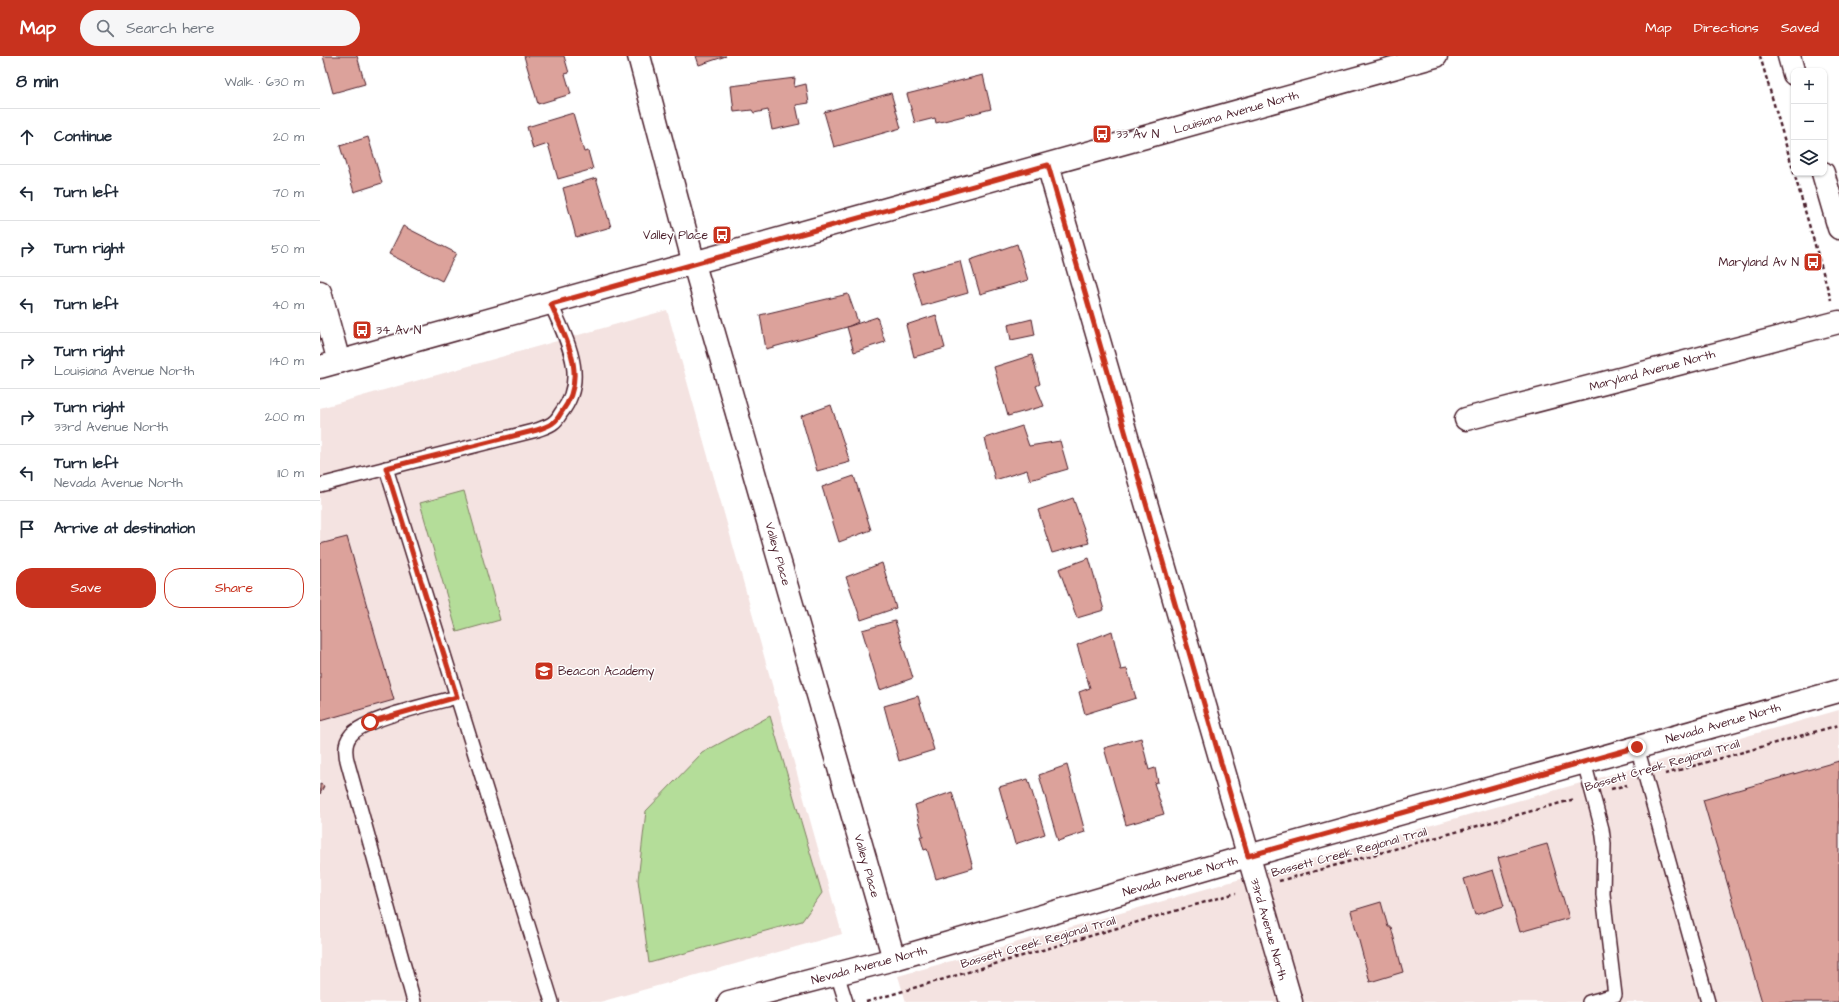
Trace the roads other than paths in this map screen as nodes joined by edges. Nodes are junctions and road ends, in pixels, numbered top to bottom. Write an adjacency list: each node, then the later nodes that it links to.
1 (639, 56): 8 (street, Valley Place)
2 (1436, 56): 5 (street, Louisiana Avenue North)
3 (1789, 56): 4 (street)
4 (1792, 68)
5 (1048, 165): 8 (street, Louisiana Avenue North); 20 (street, 33rd Avenue North)
6 (1824, 176): 7 (street)
7 (1839, 228)
8 (694, 264): 10 (street, Louisiana Avenue North); 21 (street, Valley Place)
9 (320, 292): 12 (street)
10 (551, 304): 12 (street, Louisiana Avenue North); 14 (lane)
11 (1838, 322): 13 (street, Maryland Avenue North)
12 (330, 365)
13 (1466, 419)
14 (386, 468): 15 (lane); 17 (lane)
15 (320, 485)
16 (1839, 691): 18 (street, Nevada Avenue North)
17 (457, 697): 23 (lane); 24 (lane)
18 (1637, 747): 19 (street, Nevada Avenue North); 29 (lane)
19 (1584, 762): 20 (street, Nevada Avenue North); 28 (lane)
20 (1248, 856): 21 (street, Nevada Avenue North); 27 (street, 33rd Avenue North)
21 (894, 959): 22 (street, Nevada Avenue North)
22 (837, 974): 25 (street, Nevada Avenue North); 26 (lane)
23 (414, 1002)
24 (552, 1002)
25 (729, 1002)
26 (846, 1002)
27 (1291, 1002)
28 (1589, 1002)
29 (1708, 1002)

